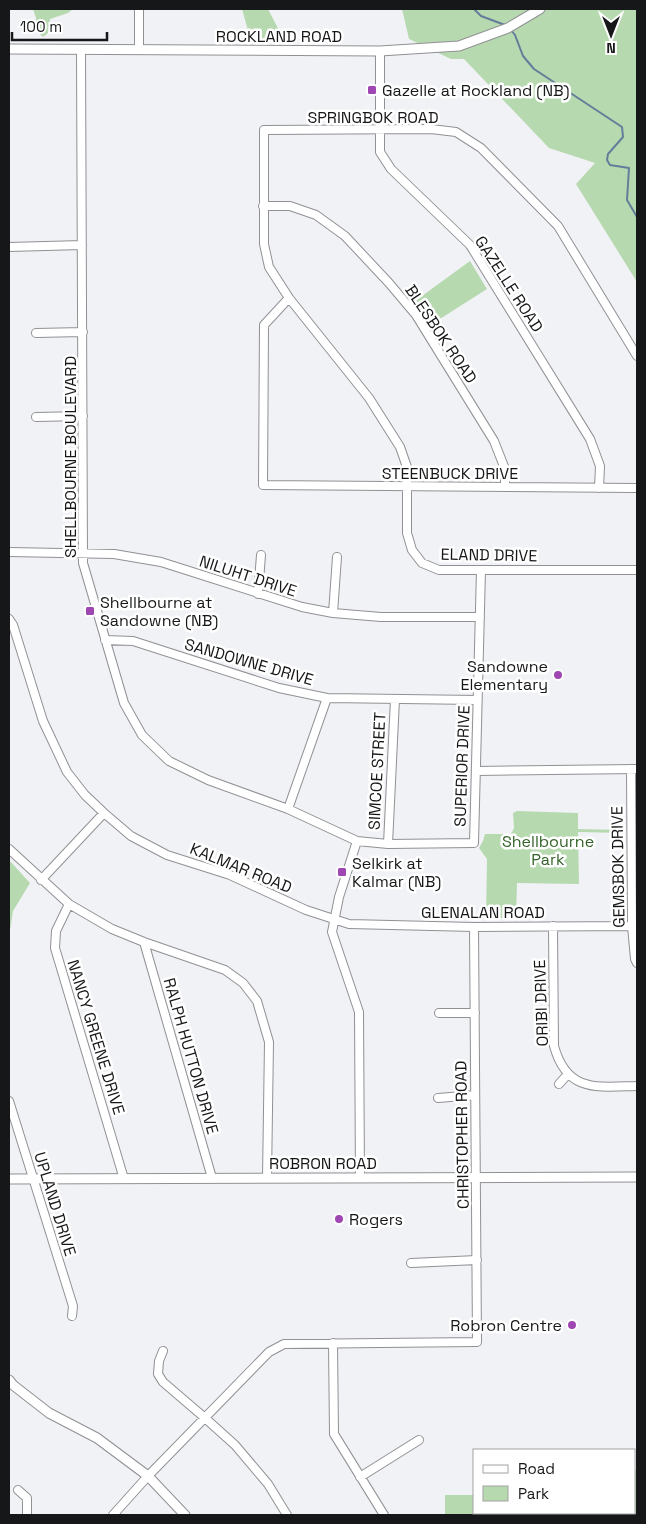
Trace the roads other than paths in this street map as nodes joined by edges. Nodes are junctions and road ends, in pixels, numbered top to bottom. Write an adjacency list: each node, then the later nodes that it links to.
1 (139, 9): 5 (street)
2 (540, 9): 6 (street, ROCKLAND ROAD)
3 (9, 50): 4 (street, ROCKLAND ROAD)
4 (81, 50): 5 (street, ROCKLAND ROAD); 9 (street, SHELLBOURNE BOULEVARD)
5 (139, 50): 6 (street, ROCKLAND ROAD)
6 (380, 51): 7 (street, GAZELLE ROAD)
7 (379, 129): 8 (street, SPRINGBOK ROAD); 14 (street, SPRINGBOK ROAD); 19 (street, GAZELLE ROAD)
8 (264, 206): 11 (street, SPRINGBOK ROAD); 18 (street, BLESBOK ROAD)
9 (82, 245): 10 (street); 12 (street, SHELLBOURNE BOULEVARD)
10 (9, 247)
11 (289, 298): 17 (street, ELAND DRIVE); 17 (street, STEENBUCK DRIVE)
12 (82, 332): 13 (street); 15 (street, SHELLBOURNE BOULEVARD)
13 (36, 333)
14 (637, 356)
15 (83, 416): 16 (street); 22 (street, SHELLBOURNE BOULEVARD)
16 (36, 417)
17 (408, 486): 18 (street, STEENBUCK DRIVE); 25 (street, ELAND DRIVE)
18 (505, 487): 19 (street, STEENBUCK DRIVE)
19 (599, 488): 20 (street, STEENBUCK DRIVE)
20 (637, 488)
21 (9, 552): 22 (street, NILUHT DRIVE)
22 (84, 553): 27 (street, NILUHT DRIVE); 31 (street, SHELLBOURNE BOULEVARD)
23 (261, 555): 27 (street)
24 (337, 557): 28 (street)
25 (481, 570): 26 (street, ELAND DRIVE); 29 (street, SUPERIOR DRIVE)
26 (637, 570)
27 (258, 594): 28 (street, NILUHT DRIVE)
28 (333, 612): 29 (street, NILUHT DRIVE)
29 (480, 617): 34 (street, SUPERIOR DRIVE)
30 (9, 619): 38 (street, KALMAR ROAD)
31 (105, 640): 32 (street, SANDOWNE DRIVE); 37 (street, SHELLBOURNE BOULEVARD)
32 (327, 698): 33 (street, SANDOWNE DRIVE); 37 (street)
33 (395, 699): 34 (street, SANDOWNE DRIVE); 41 (street, SIMCOE STREET)
34 (478, 700): 36 (street, SUPERIOR DRIVE)
35 (634, 769): 36 (street); 47 (street, GEMSBOK DRIVE)
36 (476, 771): 40 (street, SUPERIOR DRIVE)
37 (288, 809): 39 (street, SHELLBOURNE BOULEVARD)
38 (104, 813): 43 (street); 45 (street, KALMAR ROAD)
39 (357, 841): 41 (street, SHELLBOURNE BOULEVARD); 45 (street)
40 (474, 843): 41 (street, SHELLBOURNE BOULEVARD)
41 (388, 844)
42 (9, 849): 43 (street)
43 (42, 880): 44 (street)
44 (69, 904): 49 (street); 66 (street, NANCY GREENE DRIVE)
45 (335, 919): 48 (street, GLENALAN ROAD); 62 (street)
46 (553, 926): 47 (street, GLENALAN ROAD); 48 (street, GLENALAN ROAD); 53 (street, ORIBI DRIVE)
47 (632, 926): 50 (street, GEMSBOK DRIVE)
48 (474, 927): 52 (street, CHRISTOPHER ROAD)
49 (144, 942): 60 (street, RALPH HUTTON DRIVE); 61 (street)
50 (637, 963)
51 (438, 1013): 52 (street)
52 (474, 1013): 56 (street, CHRISTOPHER ROAD)
53 (568, 1074): 54 (street); 55 (street)
54 (559, 1084)
55 (637, 1086)
56 (475, 1095): 57 (street); 63 (street, CHRISTOPHER ROAD)
57 (438, 1098)
58 (9, 1101): 65 (street, UPLAND DRIVE)
59 (637, 1177): 63 (street, ROBRON ROAD)
60 (212, 1178): 61 (street, ROBRON ROAD); 66 (street, ROBRON ROAD)
61 (267, 1178): 62 (street, ROBRON ROAD)
62 (360, 1178): 63 (street, ROBRON ROAD)
63 (476, 1178): 67 (street, CHRISTOPHER ROAD)
64 (9, 1179): 65 (street, ROBRON ROAD)
65 (33, 1179): 66 (street, ROBRON ROAD); 69 (street, UPLAND DRIVE)
66 (124, 1179)
67 (477, 1260): 68 (street); 70 (street, CHRISTOPHER ROAD)
68 (411, 1263)
69 (72, 1316)
70 (333, 1343): 73 (street); 76 (street)
71 (163, 1351): 73 (street)
72 (9, 1380): 75 (street)
73 (205, 1418): 75 (street); 81 (street)
74 (419, 1440): 76 (street)
75 (148, 1476): 79 (street); 80 (street)
76 (360, 1476): 82 (street)
77 (18, 1490): 78 (street)
78 (27, 1515)
79 (113, 1515)
80 (185, 1515)
81 (287, 1515)
82 (384, 1515)

